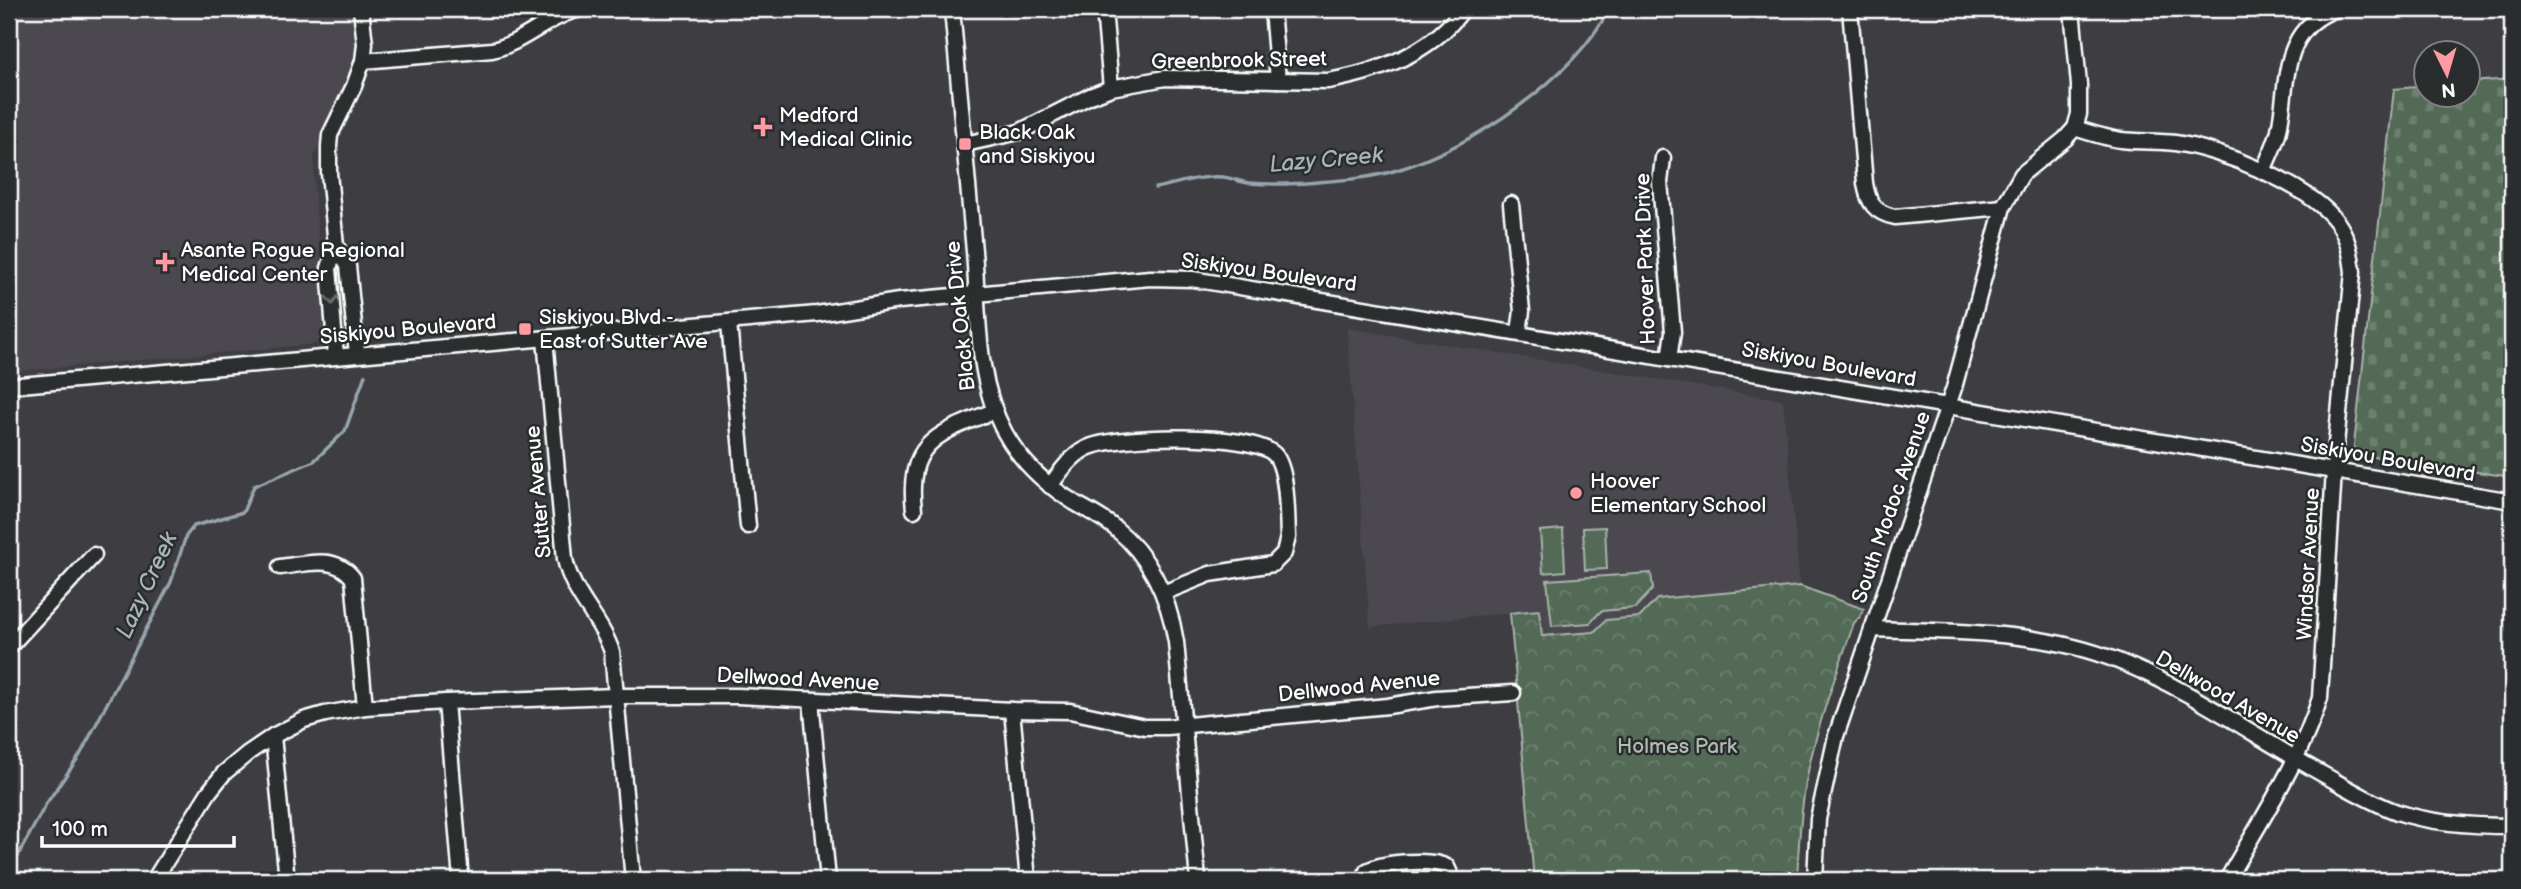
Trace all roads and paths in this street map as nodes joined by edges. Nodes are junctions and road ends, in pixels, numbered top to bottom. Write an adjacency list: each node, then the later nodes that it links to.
1 (361, 9): 10 (street)
2 (581, 9): 10 (street)
3 (952, 9): 14 (street, Black Oak Drive)
4 (1104, 9): 12 (street)
5 (1272, 9): 11 (street)
6 (1463, 9): 11 (street, Greenbrook Street)
7 (1850, 9): 18 (street)
8 (2072, 9): 13 (street)
9 (2336, 9): 16 (street)
10 (363, 61): 19 (street)
11 (1278, 80): 12 (street, Greenbrook Street)
12 (1111, 88): 14 (street, Greenbrook Street)
13 (2075, 128): 16 (street, Windsor Avenue); 18 (street, South Modoc Avenue)
14 (965, 144): 20 (street, Black Oak Drive)
15 (1663, 158): 26 (street, Hoover Park Drive)
16 (2263, 172): 30 (street, Windsor Avenue)
17 (1511, 204): 22 (street)
18 (2003, 207): 28 (street, South Modoc Avenue)
19 (336, 246): 24 (street); 25 (street, one-way to 25)
20 (977, 294): 21 (street, Siskiyou Boulevard); 22 (street, Siskiyou Boulevard); 29 (street, Black Oak Drive)
21 (729, 323): 23 (street, Siskiyou Boulevard); 34 (street)
22 (1519, 332): 26 (street, Siskiyou Boulevard)
23 (545, 339): 24 (street, Siskiyou Boulevard); 41 (street, Sutter Avenue)
24 (357, 354): 25 (street, Siskiyou Boulevard)
25 (336, 356): 27 (street, Siskiyou Boulevard)
26 (1670, 359): 28 (street, Siskiyou Boulevard)
27 (9, 386)
28 (1948, 406): 30 (street, Siskiyou Boulevard); 38 (street, South Modoc Avenue)
29 (994, 411): 31 (street, Black Oak Drive); 33 (street)
30 (2334, 471): 32 (street, Siskiyou Boulevard); 48 (street, Windsor Avenue)
31 (1050, 486): 37 (street, Black Oak Drive); 37 (street)
32 (2512, 501)
33 (914, 510)
34 (748, 526)
35 (94, 555): 39 (street)
36 (280, 567): 44 (street)
37 (1163, 593): 46 (street, Black Oak Drive)
38 (1872, 629): 48 (street, Dellwood Avenue); 59 (street, South Modoc Avenue)
39 (9, 647)
40 (1513, 693): 46 (street, Dellwood Avenue)
41 (617, 696): 42 (street, Dellwood Avenue); 43 (street, Dellwood Avenue); 54 (street, Sutter Avenue)
42 (811, 700): 45 (street, Dellwood Avenue); 55 (street)
43 (446, 702): 44 (street, Dellwood Avenue); 53 (street)
44 (365, 707): 47 (street, Dellwood Avenue)
45 (1013, 710): 46 (street, Dellwood Avenue); 56 (street)
46 (1184, 725): 57 (street, Black Oak Drive)
47 (273, 736): 51 (street, Dellwood Avenue); 52 (street)
48 (2295, 759): 49 (street, Dellwood Avenue); 60 (street, Windsor Avenue)
49 (2512, 826)
50 (1366, 876): 58 (street)
51 (154, 880)
52 (287, 880)
53 (461, 880)
54 (633, 880)
55 (828, 880)
56 (1028, 880)
57 (1198, 880)
58 (1453, 880)
59 (1815, 880)
60 (2227, 880)

